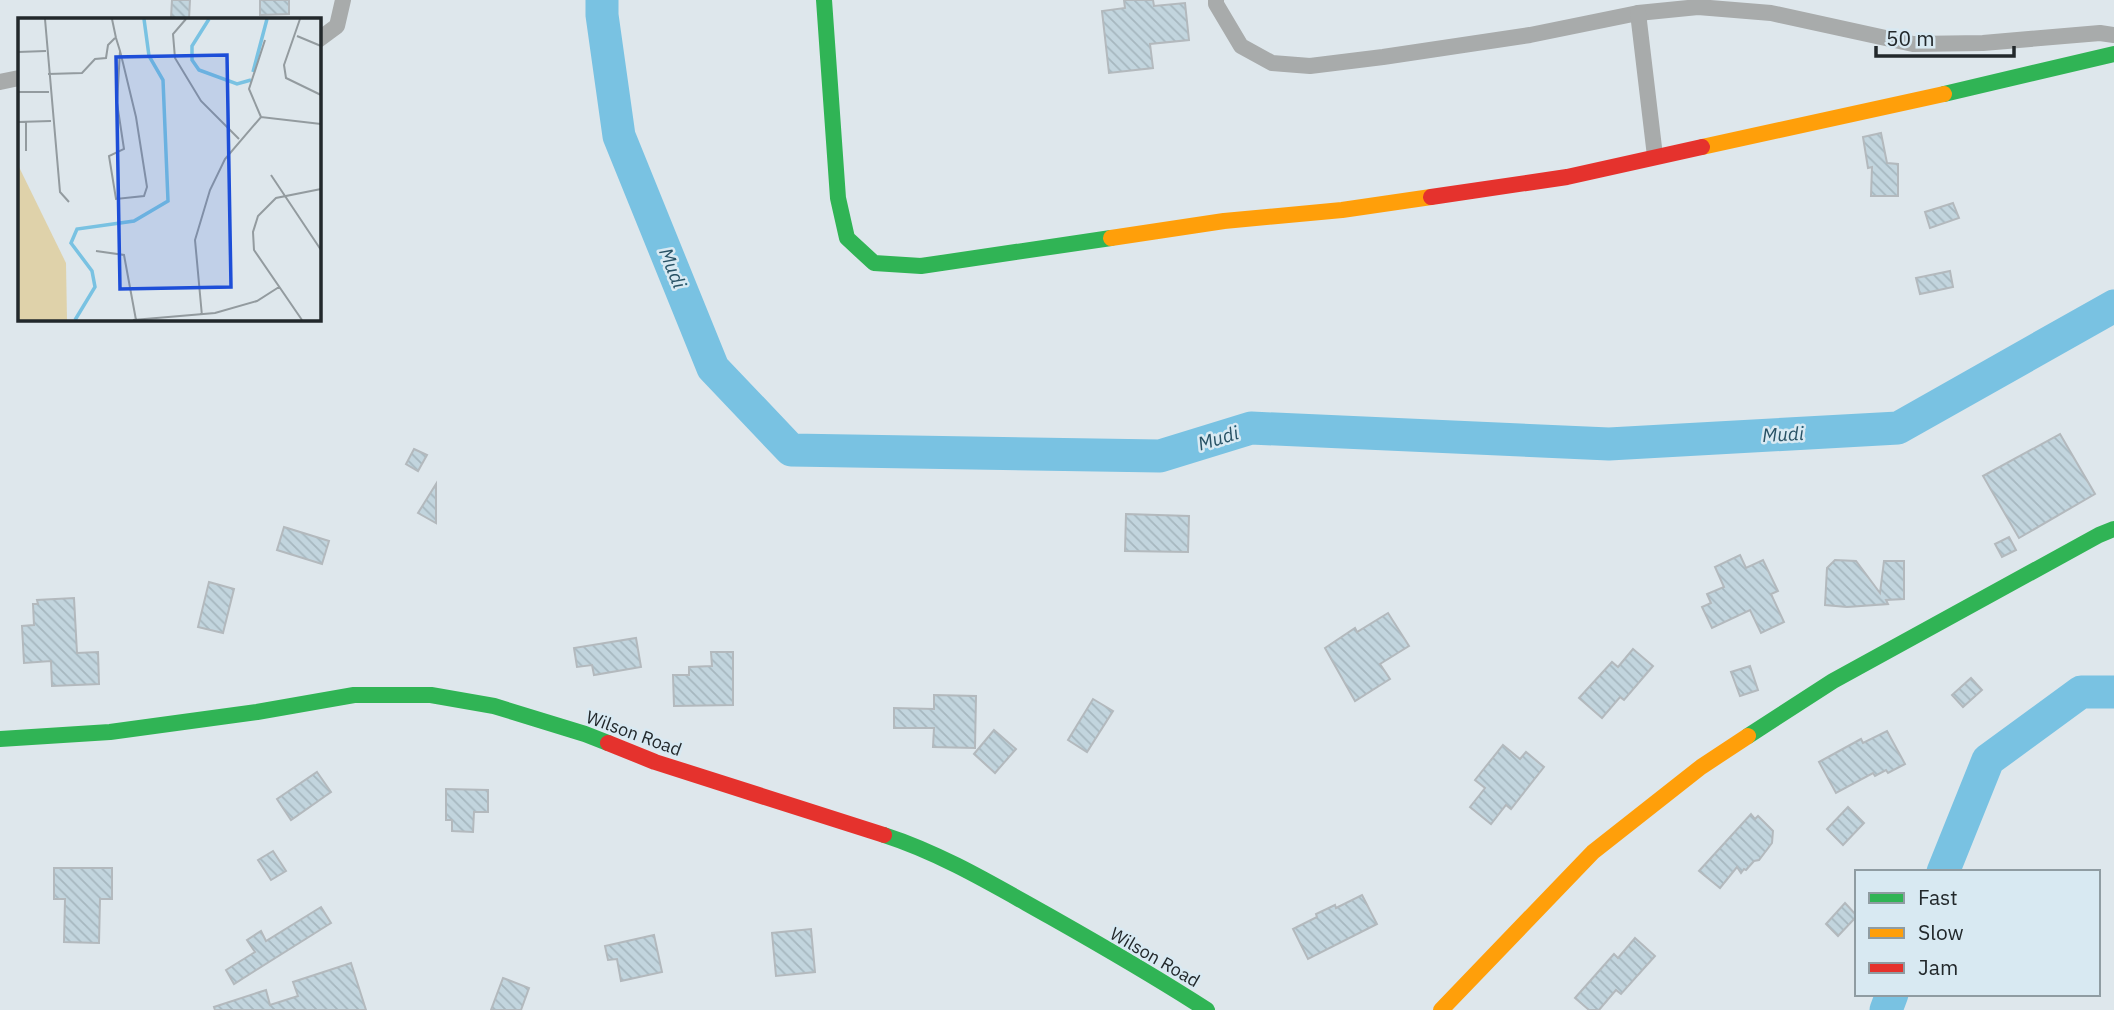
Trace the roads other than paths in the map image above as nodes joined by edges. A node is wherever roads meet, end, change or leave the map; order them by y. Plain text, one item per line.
1 (342, 0) edge
2 (824, 0) edge
3 (1216, 0) edge
4 (1638, 13) junction
5 (2114, 35) edge
6 (320, 39) edge
7 (2114, 54) edge
8 (18, 78) edge
9 (0, 82) edge
10 (1655, 156) junction
11 (2114, 529) edge
12 (0, 739) edge
13 (1207, 1010) edge
14 (1441, 1010) edge

1 - 6 street
2 - 10 street
3 - 4 street
4 - 5 street
4 - 10 street
7 - 10 street
8 - 9 street
11 - 14 street
12 - 13 street, Wilson Road

